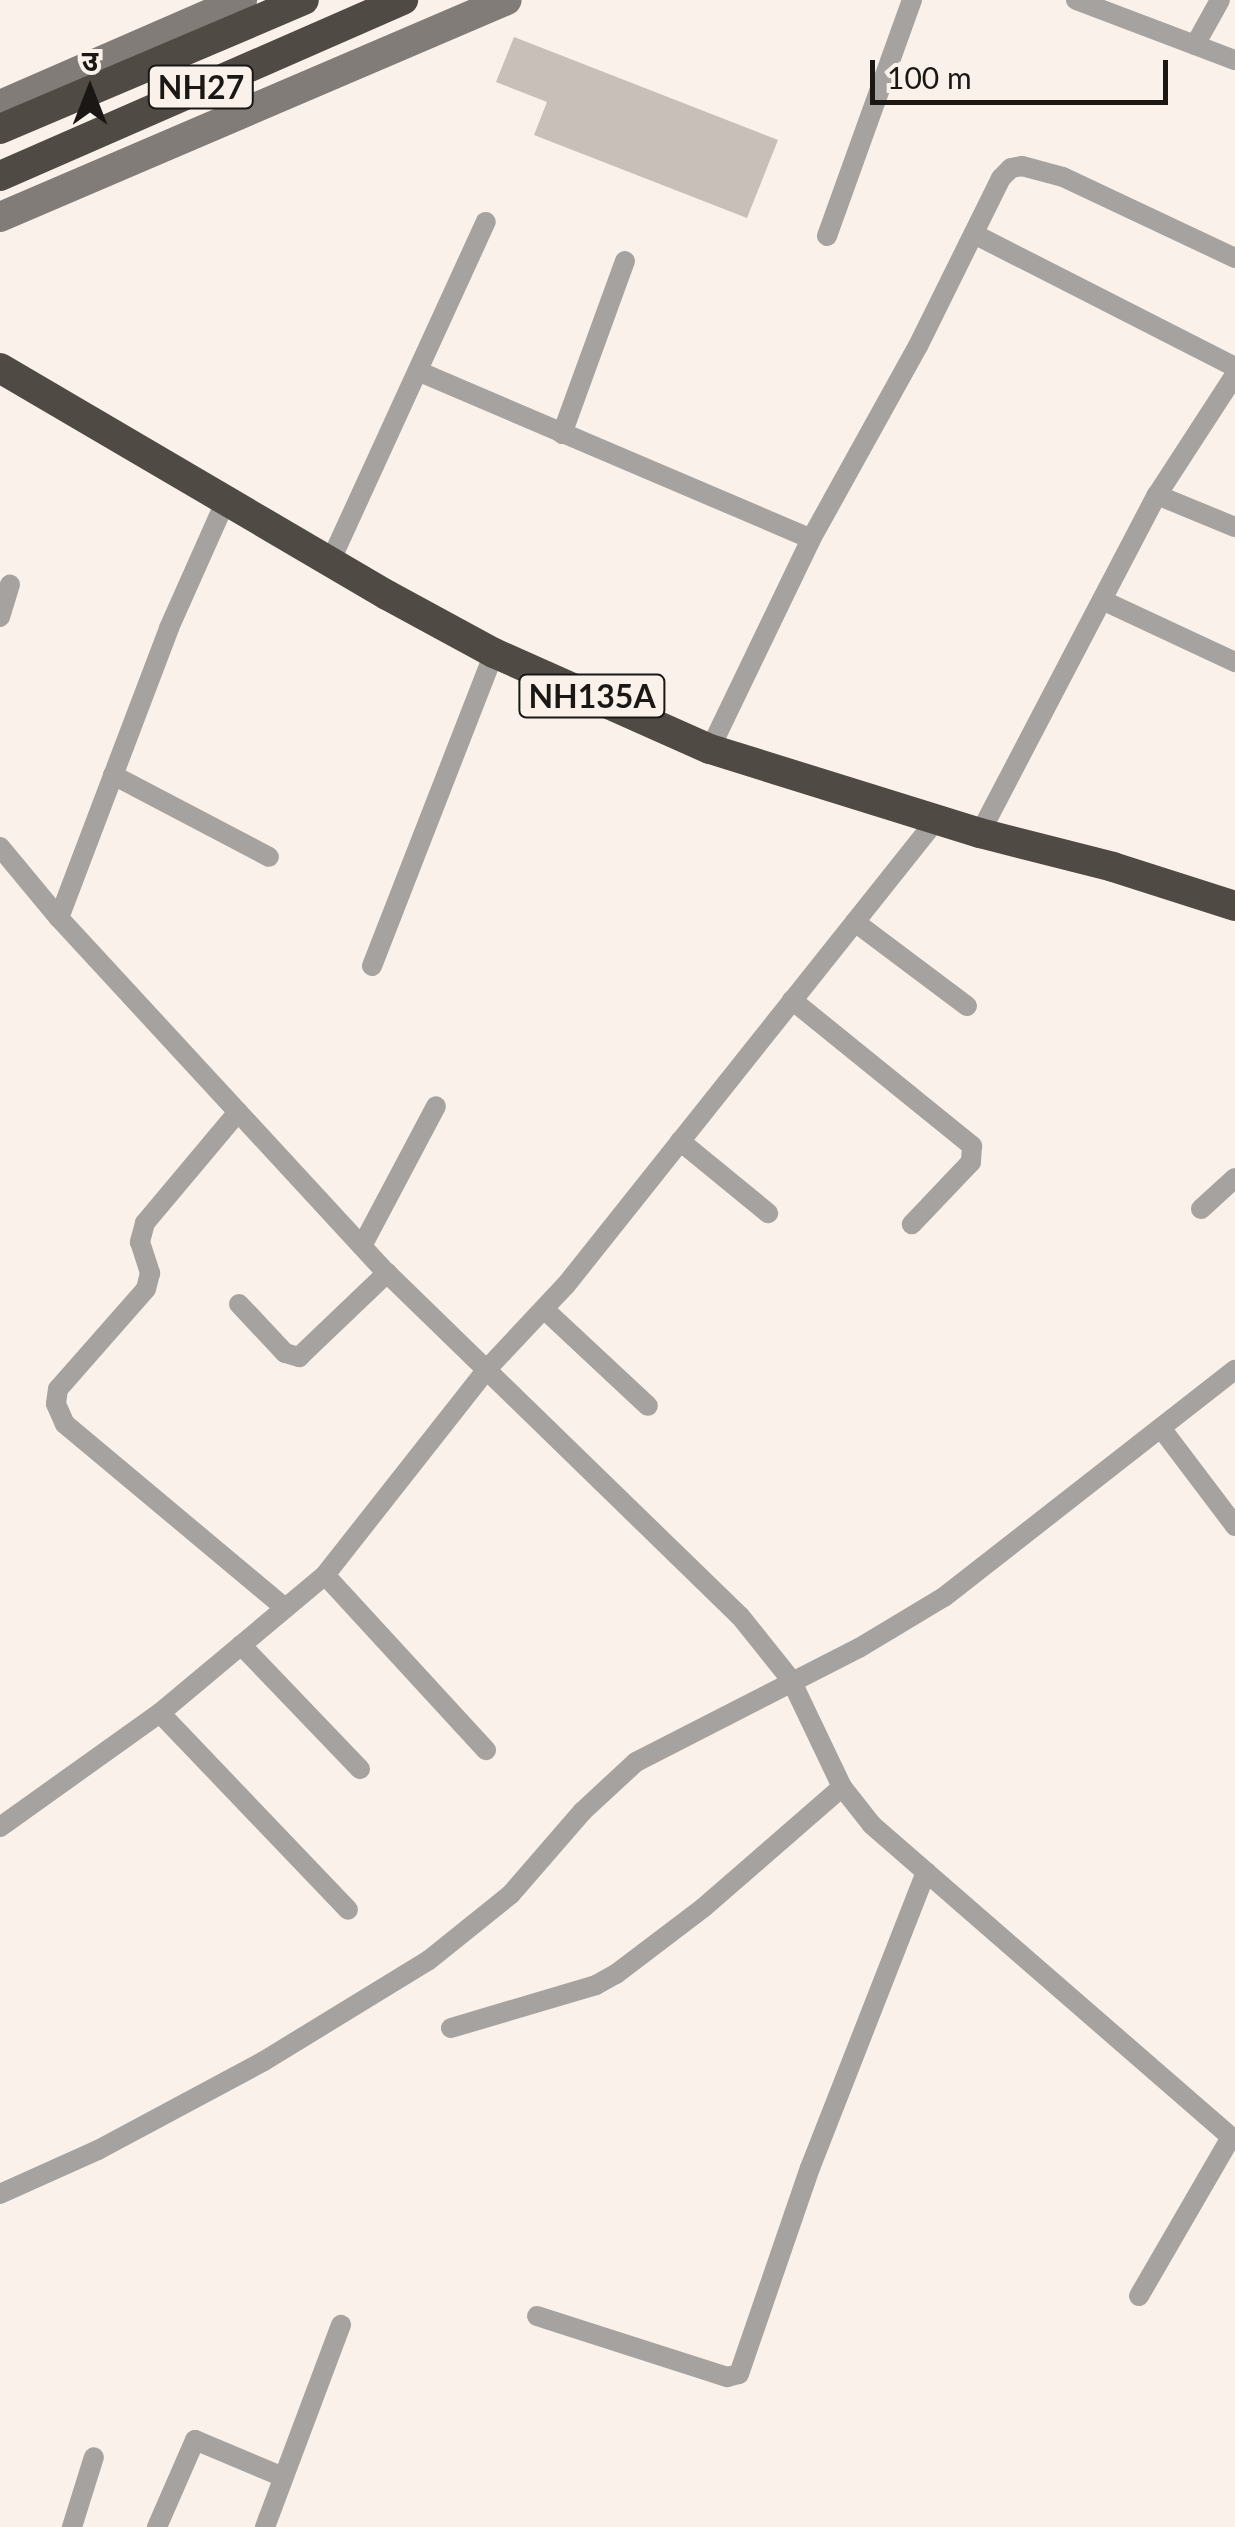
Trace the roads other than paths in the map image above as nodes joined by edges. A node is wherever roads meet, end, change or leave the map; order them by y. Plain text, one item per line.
1 (242, 0) edge
2 (304, 0) edge
3 (402, 0) edge
4 (507, 0) edge
5 (912, 0) edge
6 (1076, 0) edge
7 (1220, 0) edge
8 (1195, 45) junction
9 (1235, 60) edge
10 (0, 104) edge
11 (0, 130) edge
12 (0, 176) edge
13 (0, 218) edge
14 (486, 222) dead end
15 (974, 234) junction
16 (827, 236) dead end
17 (1235, 258) edge
18 (625, 260) dead end
19 (1235, 367) edge
20 (0, 368) edge
21 (420, 372) junction
22 (1235, 375) edge
23 (562, 434) junction
24 (1157, 495) junction
25 (225, 502) junction
26 (1235, 526) edge
27 (811, 539) junction
28 (330, 562) junction
29 (10, 585) dead end
30 (1102, 600) junction
31 (0, 617) edge
32 (494, 652) junction
33 (1235, 662) edge
34 (710, 749) junction
35 (114, 775) junction
36 (937, 819) junction
37 (980, 833) junction
38 (0, 847) edge
39 (268, 857) dead end
40 (1235, 906) edge
41 (59, 918) junction
42 (855, 922) junction
43 (372, 966) dead end
44 (792, 1000) junction
45 (967, 1006) dead end
46 (436, 1106) dead end
47 (238, 1112) junction
48 (680, 1141) junction
49 (1235, 1178) edge
50 (1201, 1210) dead end
51 (768, 1213) dead end
52 (912, 1224) dead end
53 (362, 1246) junction
54 (386, 1274) junction
55 (239, 1304) dead end
56 (544, 1309) junction
57 (487, 1369) junction
58 (1235, 1370) edge
59 (648, 1406) dead end
60 (1170, 1440) junction
61 (1235, 1526) edge
62 (324, 1575) junction
63 (285, 1608) junction
64 (241, 1645) junction
65 (791, 1680) junction
66 (160, 1713) junction
67 (486, 1750) dead end
68 (360, 1769) dead end
69 (842, 1787) junction
70 (0, 1827) edge
71 (926, 1872) junction
72 (348, 1910) dead end
73 (452, 2028) dead end
74 (1233, 2139) edge
75 (0, 2194) edge
76 (1139, 2296) dead end
77 (538, 2316) dead end
78 (341, 2325) dead end
79 (94, 2457) dead end
80 (283, 2477) junction
81 (72, 2527) edge
82 (156, 2527) edge
83 (265, 2527) edge

1 - 10 street
2 - 11 highway, NH27
3 - 12 highway, NH27
4 - 13 street
5 - 16 street
6 - 8 street
7 - 8 street
8 - 9 street
14 - 21 street
15 - 17 street
15 - 19 street
15 - 27 street
18 - 23 street
20 - 25 highway, NH135A
21 - 23 street
21 - 28 street
22 - 24 street
23 - 27 street
24 - 26 street
24 - 30 street
25 - 28 highway, NH135A
25 - 35 street
27 - 34 street
28 - 32 highway, NH135A
29 - 31 street
30 - 33 street
30 - 37 street
32 - 34 highway, NH135A
32 - 43 street
34 - 36 highway, NH135A
35 - 39 street
35 - 41 street
36 - 37 highway, NH135A
36 - 42 street
37 - 40 highway, NH135A
38 - 41 street
41 - 47 street
42 - 44 street
42 - 45 street
44 - 48 street
44 - 52 street
46 - 53 street
47 - 53 street
47 - 63 street
48 - 51 street
48 - 56 street
49 - 50 street
53 - 54 street
54 - 55 street
54 - 57 street
56 - 57 street
56 - 59 street
57 - 62 street
57 - 65 street
58 - 60 street
60 - 61 street
60 - 65 street
62 - 63 street
62 - 67 street
63 - 64 street
64 - 66 street
64 - 68 street
65 - 69 street
65 - 75 street
66 - 70 street
66 - 72 street
69 - 71 street
69 - 73 street
71 - 74 street
71 - 77 street
74 - 76 street
78 - 80 street
79 - 81 street
80 - 82 street
80 - 83 street

